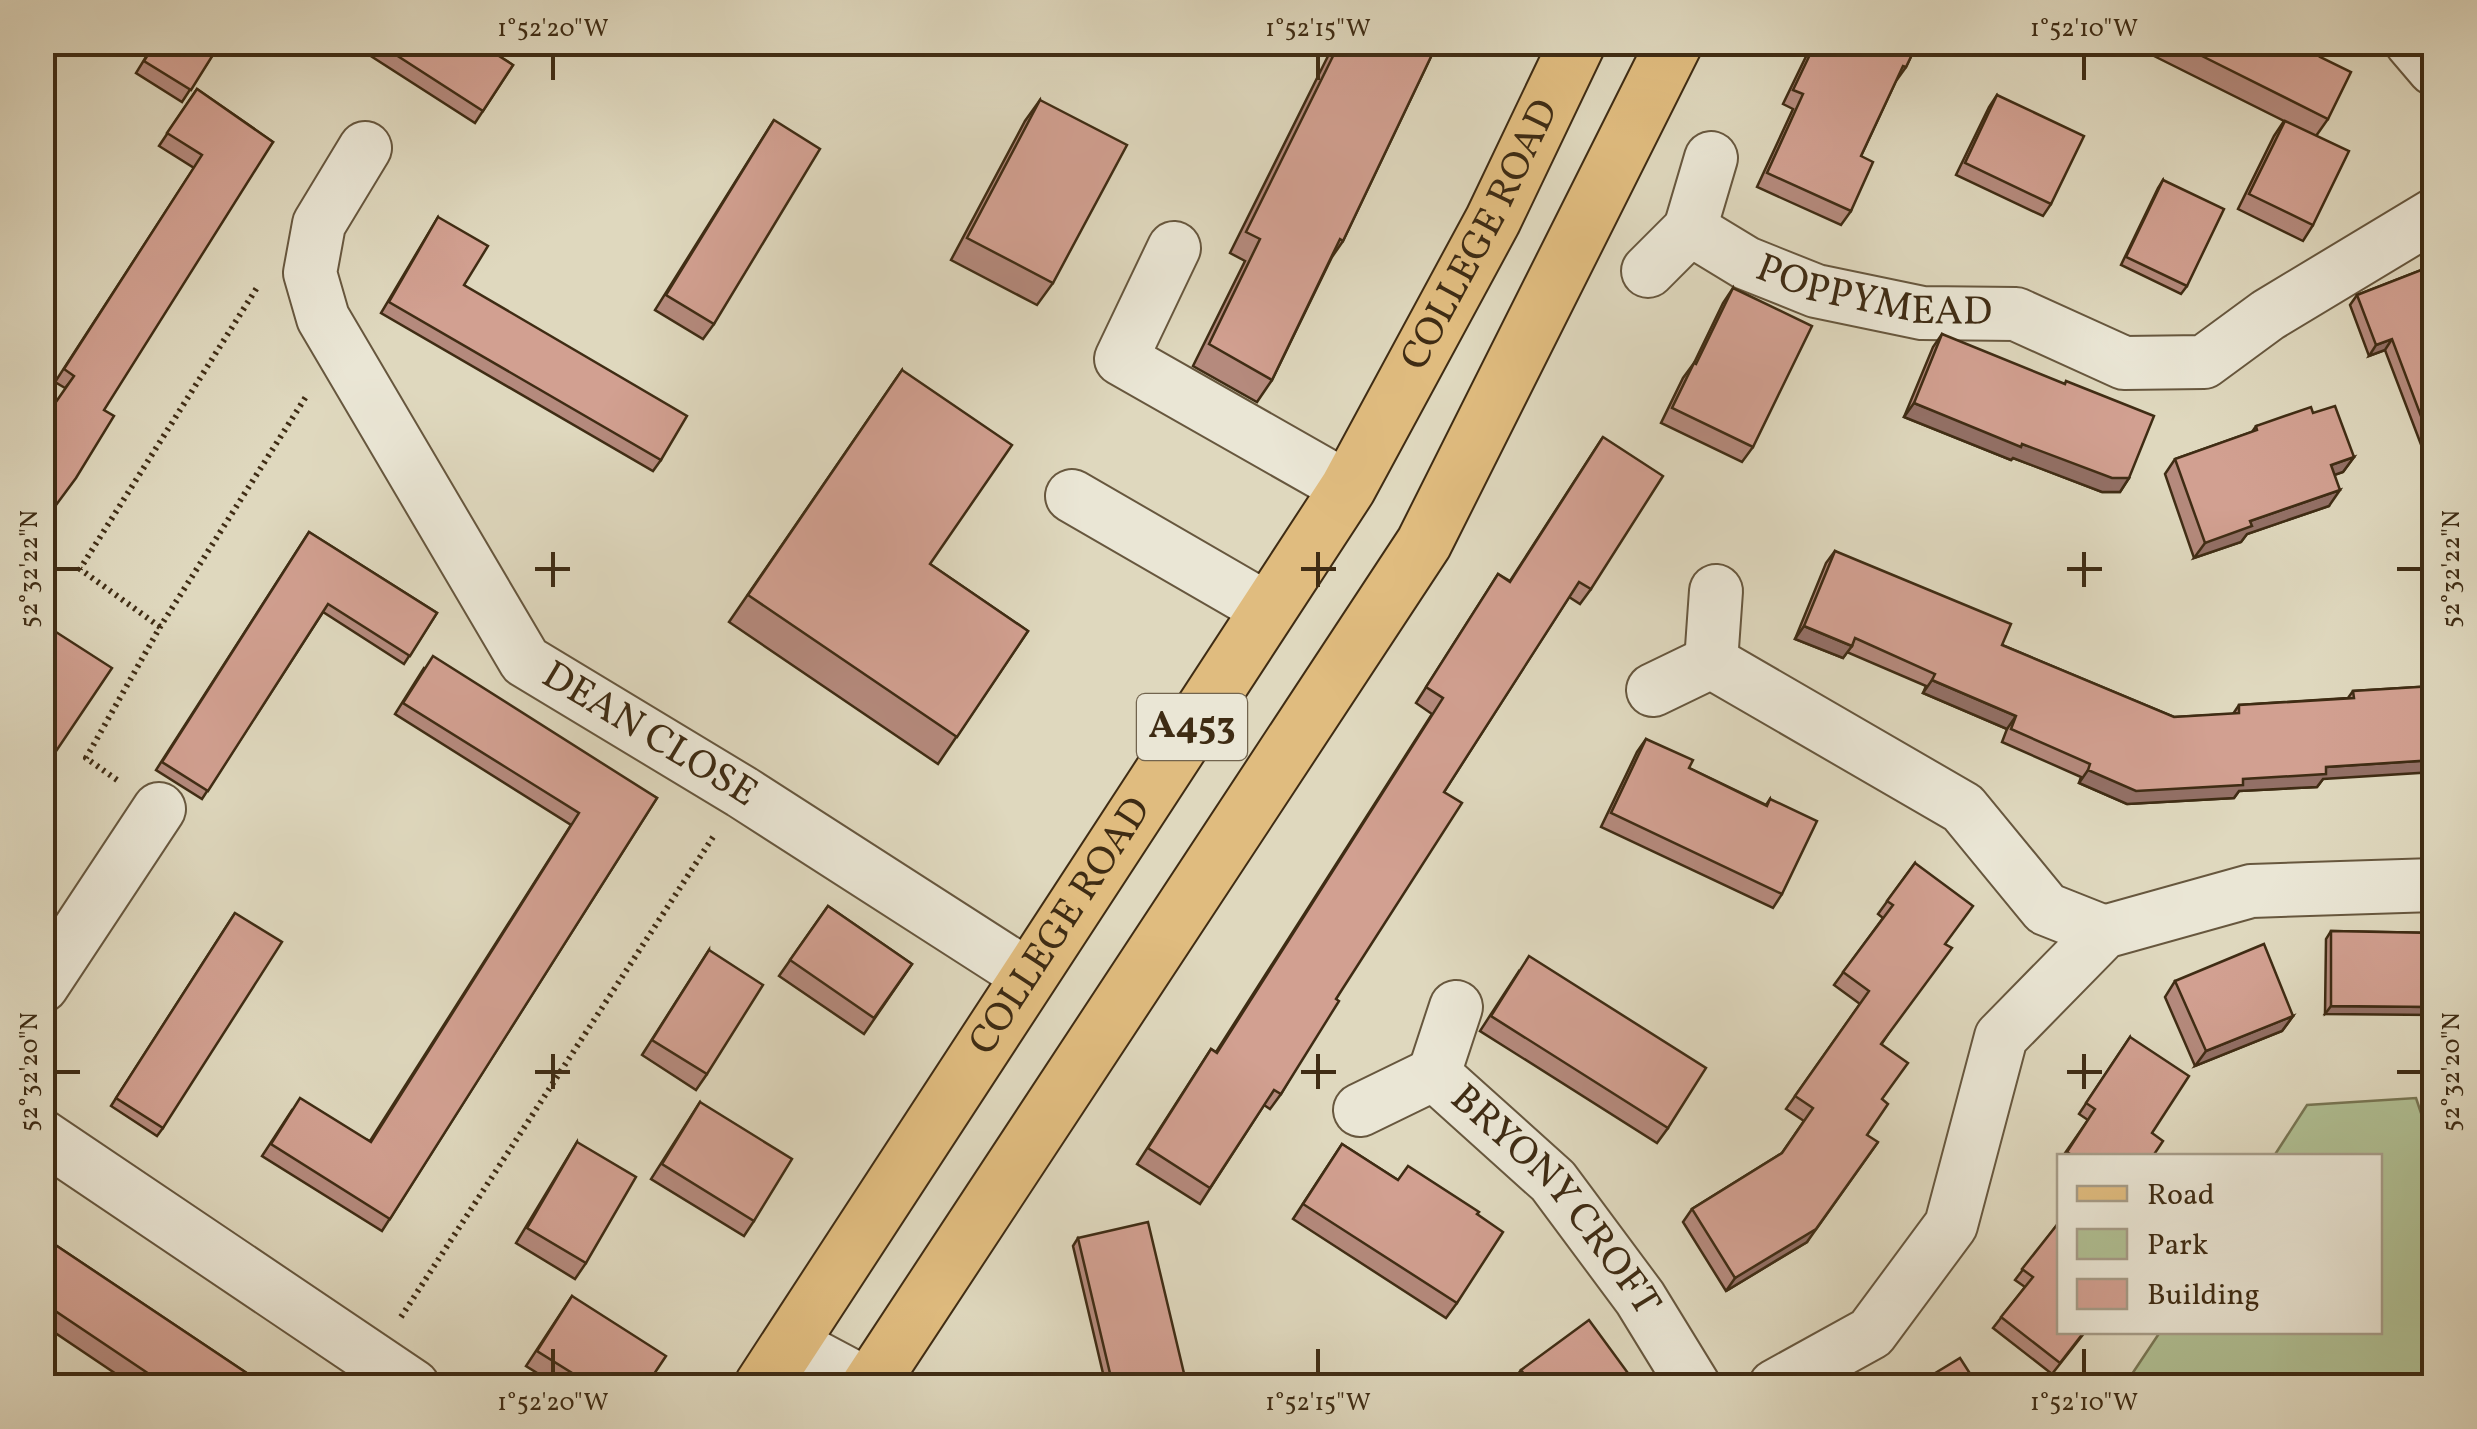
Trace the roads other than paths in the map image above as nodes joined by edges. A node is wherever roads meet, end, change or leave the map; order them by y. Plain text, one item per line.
1 (1578, 42) edge
2 (1676, 42) edge
3 (2411, 42) edge
4 (2434, 69) edge
5 (366, 148) dead end
6 (1710, 158) dead end
7 (2434, 216) edge
8 (1690, 229) junction
9 (1174, 248) dead end
10 (1648, 272) dead end
11 (1348, 488) junction
12 (1072, 496) dead end
13 (1716, 590) dead end
14 (1269, 610) junction
15 (1710, 662) junction
16 (1653, 690) dead end
17 (159, 810) road end
18 (2434, 885) edge
19 (2104, 932) junction
20 (1030, 977) junction
21 (42, 986) edge
22 (1456, 1008) dead end
23 (1434, 1074) junction
24 (1360, 1110) dead end
25 (42, 1136) edge
26 (776, 1365) edge
27 (393, 1373) edge
28 (869, 1386) edge
29 (1694, 1386) edge
30 (1776, 1386) edge

1 - 11 main road, COLLEGE ROAD / A453
2 - 28 main road, A453
3 - 4 street
5 - 20 street, DEAN CLOSE
6 - 8 street
7 - 8 street, POPPYMEAD
8 - 10 street
9 - 11 street
11 - 14 main road, COLLEGE ROAD / A453
12 - 14 street
13 - 15 street
14 - 20 main road, COLLEGE ROAD / A453
15 - 16 street
15 - 19 street
17 - 21 street
18 - 19 street
19 - 30 street
20 - 26 main road, COLLEGE ROAD / A453
22 - 23 street, BRYONY CROFT
23 - 24 street, BRYONY CROFT
23 - 29 street, BRYONY CROFT
25 - 27 street
26 - 28 street

